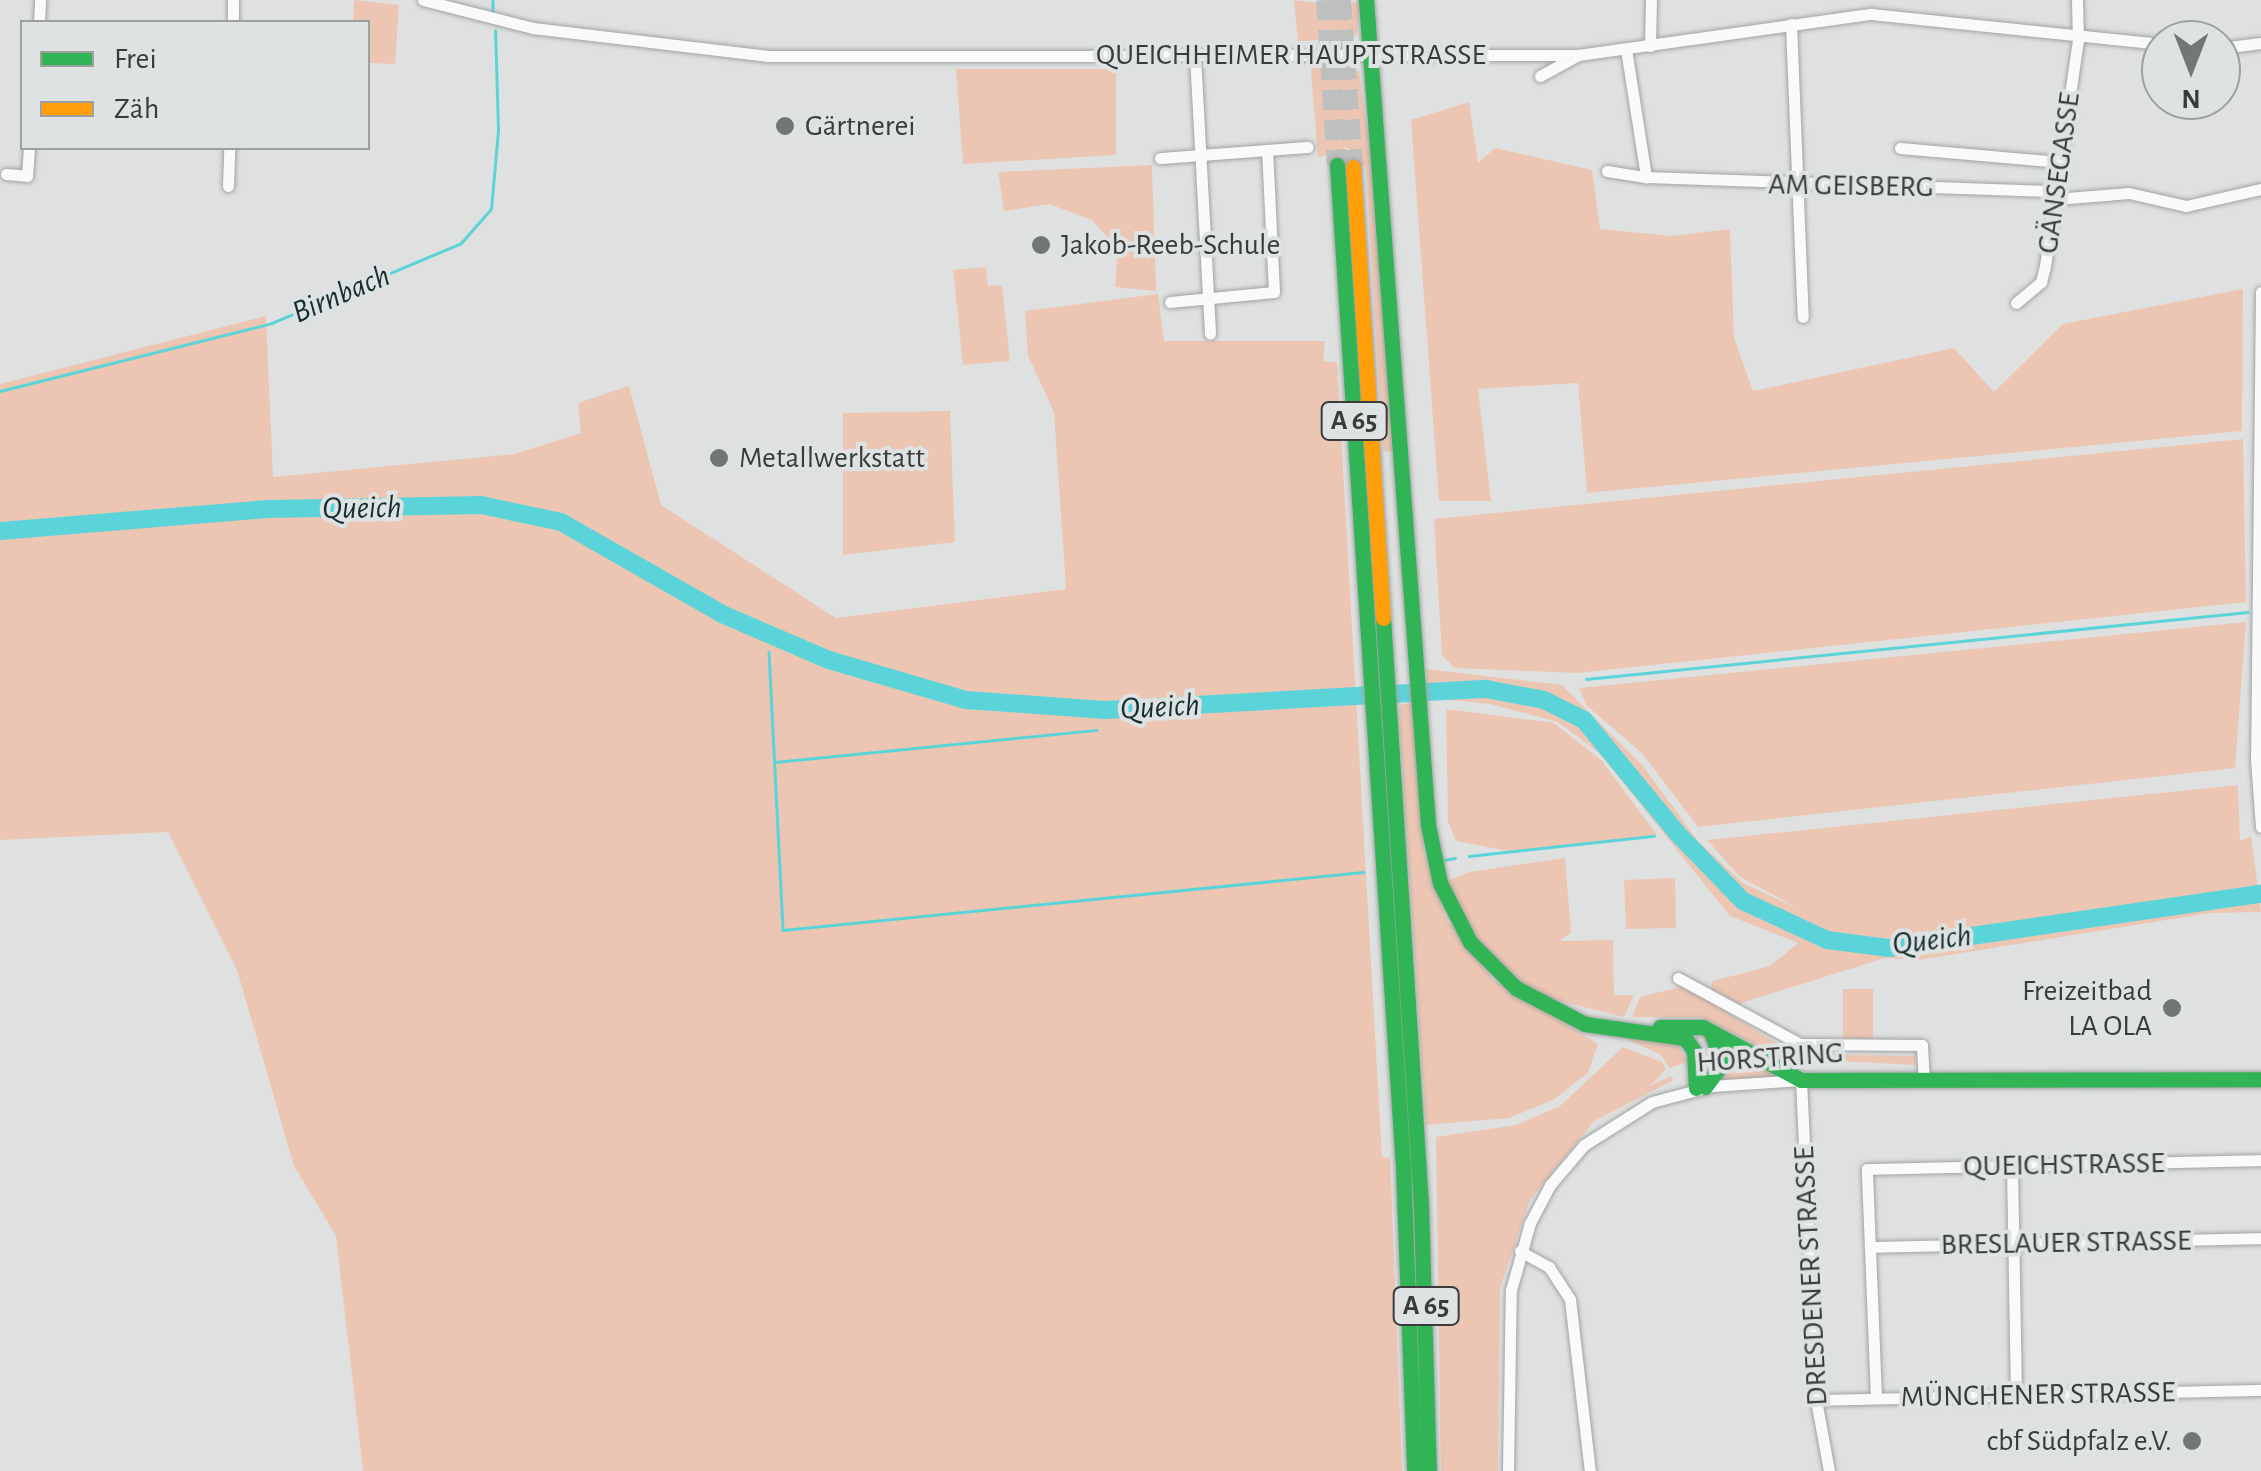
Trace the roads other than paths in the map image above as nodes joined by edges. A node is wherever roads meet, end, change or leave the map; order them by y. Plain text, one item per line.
1 (423, 0) edge
2 (1366, 0) edge
3 (1651, 0) edge
4 (1900, 0) edge
5 (2077, 0) edge
6 (1898, 15) junction
7 (1791, 24) junction
8 (2077, 32) junction
9 (2141, 41) edge
10 (1650, 46) junction
11 (1626, 49) junction
12 (1194, 55) junction
13 (1366, 55) junction
14 (1578, 55) junction
15 (1540, 76) dead end
16 (1308, 148) dead end
17 (1900, 148) dead end
18 (29, 150) edge
19 (229, 150) edge
20 (1268, 150) junction
21 (1195, 156) junction
22 (1160, 158) dead end
23 (2060, 162) junction
24 (1345, 166) tunnel mouth
25 (1606, 171) dead end
26 (6, 174) dead end
27 (1646, 177) junction
28 (1800, 184) junction
29 (228, 186) dead end
30 (2261, 189) edge
31 (2056, 195) junction
32 (2261, 292) edge
33 (1207, 299) junction
34 (1170, 302) dead end
35 (2016, 304) dead end
36 (1803, 317) dead end
37 (1210, 334) dead end
38 (2260, 436) edge
39 (1381, 713) junction
40 (2261, 826) edge
41 (1678, 978) dead end
42 (1647, 1031) junction
43 (1712, 1032) junction
44 (2261, 1079) edge
45 (1801, 1080) junction
46 (1924, 1080) junction
47 (1701, 1088) junction
48 (2261, 1160) edge
49 (2012, 1166) junction
50 (2261, 1238) edge
51 (2013, 1244) junction
52 (1870, 1248) junction
53 (1520, 1251) junction
54 (2261, 1390) edge
55 (2016, 1395) junction
56 (1876, 1398) junction
57 (1816, 1400) junction
58 (1414, 1471) edge
59 (1429, 1471) edge
60 (1508, 1471) edge
61 (1590, 1471) edge
62 (1829, 1471) edge

1 - 12 street, QUEICHHEIMER HAUPTSTRASSE
2 - 13 main road
3 - 10 street
4 - 6 street
5 - 8 street, GÄNSEGASSE
6 - 7 street, QUEICHHEIMER HAUPTSTRASSE
6 - 8 street, QUEICHHEIMER HAUPTSTRASSE
7 - 10 street, QUEICHHEIMER HAUPTSTRASSE
7 - 28 street
8 - 9 street, QUEICHHEIMER HAUPTSTRASSE
8 - 23 street, GÄNSEGASSE
10 - 11 street, QUEICHHEIMER HAUPTSTRASSE
11 - 14 street, QUEICHHEIMER HAUPTSTRASSE
11 - 27 street
12 - 13 street, QUEICHHEIMER HAUPTSTRASSE
12 - 21 street
13 - 14 street, QUEICHHEIMER HAUPTSTRASSE
13 - 42 main road
14 - 15 street
16 - 20 street
17 - 23 street
18 - 26 street
19 - 29 street
20 - 21 street
20 - 33 street
21 - 22 street
21 - 33 street
23 - 31 street, GÄNSEGASSE
24 - 39 main road, A 65
25 - 27 street, AM GEISBERG
27 - 28 street, AM GEISBERG
28 - 31 street, AM GEISBERG
28 - 36 street
30 - 31 street, AM GEISBERG
31 - 35 street, GÄNSEGASSE
32 - 38 street
33 - 34 street
33 - 37 street
38 - 40 street
39 - 58 main road, A 65
39 - 59 main road, A 65
41 - 46 street
42 - 43 main road
42 - 47 main road
43 - 45 main road
43 - 47 main road
44 - 46 main road, HORSTRING
45 - 46 main road, HORSTRING
45 - 47 street, HORSTRING
45 - 57 street, DRESDENER STRASSE
47 - 53 street, HORSTRING
48 - 49 street, QUEICHSTRASSE
49 - 51 street
49 - 52 street, QUEICHSTRASSE
50 - 51 street, BRESLAUER STRASSE
51 - 52 street, BRESLAUER STRASSE
51 - 55 street
52 - 56 street
53 - 60 street, HORSTRING
53 - 61 street
54 - 55 street, MÜNCHENER STRASSE
55 - 56 street, MÜNCHENER STRASSE
56 - 57 street, MÜNCHENER STRASSE
57 - 62 street, DRESDENER STRASSE

